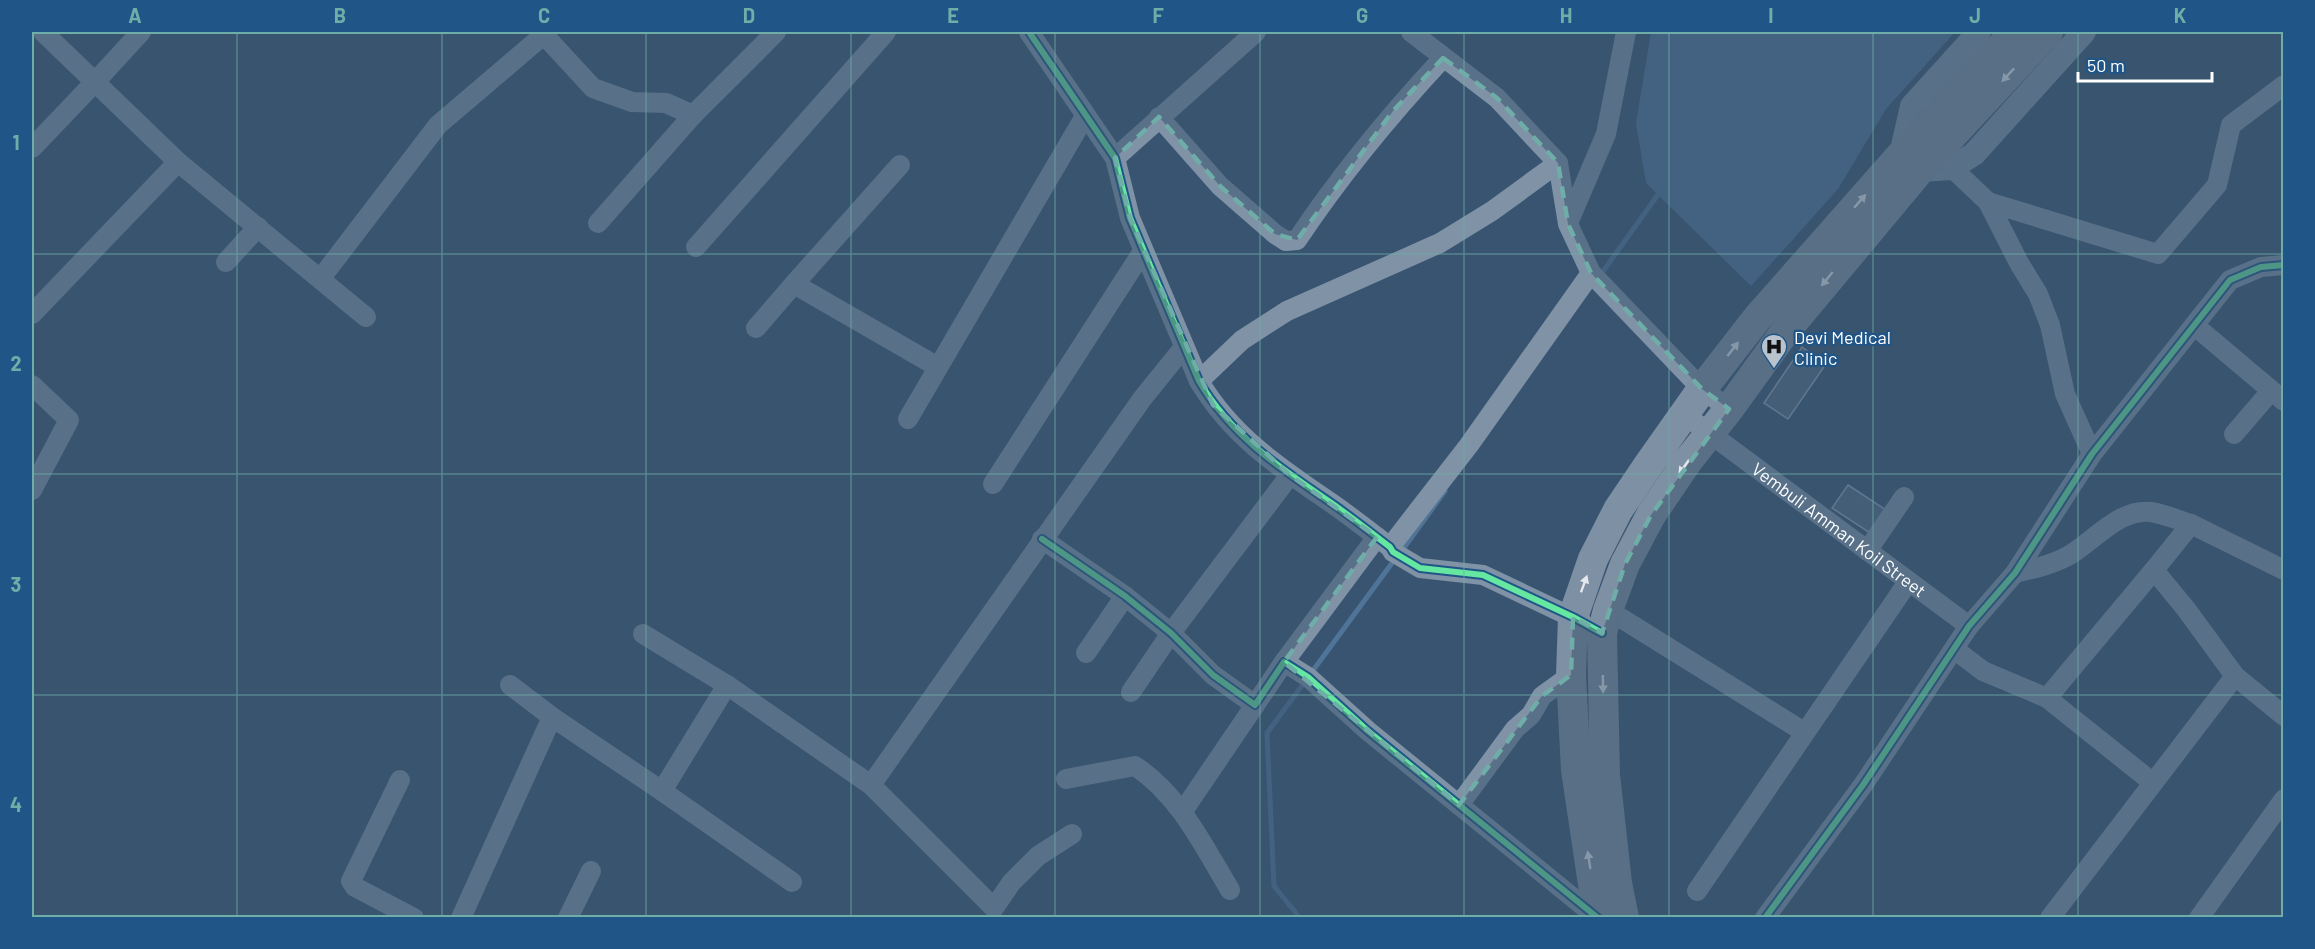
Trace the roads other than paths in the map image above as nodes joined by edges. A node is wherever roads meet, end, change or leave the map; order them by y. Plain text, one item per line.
1 (43, 32) edge
2 (141, 32) edge
3 (776, 32) edge
4 (886, 32) edge
5 (1029, 32) edge
6 (1256, 32) edge
7 (1411, 32) edge
8 (1626, 32) edge
9 (1979, 32) edge
10 (2015, 32) edge
11 (2048, 32) edge
12 (2084, 32) edge
13 (546, 33) edge
14 (1443, 58) junction
15 (95, 82) junction
16 (2283, 85) edge
17 (693, 115) junction
18 (1085, 116) junction
19 (1159, 117) junction
20 (32, 148) edge
21 (1939, 149) junction
22 (1115, 158) junction
23 (177, 162) junction
24 (1558, 163) junction
25 (1910, 163) junction
26 (900, 165) dead end
27 (1988, 202) junction
28 (597, 223) dead end
29 (1568, 224) junction
30 (258, 227) junction
31 (696, 247) dead end
32 (1143, 251) junction
33 (226, 262) dead end
34 (2283, 265) edge
35 (1591, 273) junction
36 (321, 278) junction
37 (794, 284) junction
38 (32, 314) edge
39 (366, 317) dead end
40 (2195, 326) junction
41 (756, 328) dead end
42 (1184, 347) junction
43 (938, 367) junction
44 (1199, 381) junction
45 (32, 385) edge
46 (1702, 389) junction
47 (2277, 396) edge
48 (1729, 409) junction
49 (1685, 415) junction
50 (908, 419) dead end
51 (1709, 433) junction
52 (2234, 434) dead end
53 (2092, 454) junction
54 (1290, 476) junction
55 (993, 484) dead end
56 (32, 490) edge
57 (1904, 496) dead end
58 (2191, 524) junction
59 (1042, 539) junction
60 (1384, 542) junction
61 (1867, 551) junction
62 (2154, 570) junction
63 (2283, 570) edge
64 (2015, 573) junction
65 (1908, 582) junction
66 (1125, 596) junction
67 (1573, 616) junction
68 (1605, 622) junction
69 (1969, 626) junction
70 (1171, 633) junction
71 (643, 634) dead end
72 (1954, 649) junction
73 (1086, 653) dead end
74 (1284, 662) junction
75 (1571, 675) junction
76 (2235, 676) junction
77 (510, 685) dead end
78 (727, 685) junction
79 (1131, 692) dead end
80 (2047, 698) junction
81 (1255, 705) junction
82 (2283, 716) edge
83 (552, 717) junction
84 (1804, 732) junction
85 (1066, 779) dead end
86 (400, 780) dead end
87 (2152, 782) junction
88 (871, 785) junction
89 (662, 791) junction
90 (2283, 799) edge
91 (1459, 806) junction
92 (1183, 811) junction
93 (1072, 834) dead end
94 (591, 871) dead end
95 (792, 882) dead end
96 (1230, 890) dead end
97 (1697, 891) dead end
98 (998, 913) edge
99 (414, 918) edge
100 (461, 918) edge
101 (568, 918) edge
102 (1598, 918) edge
103 (1624, 918) edge
104 (1765, 918) edge
105 (2050, 918) edge
106 (2199, 918) edge

1 - 15 street
2 - 15 street
3 - 17 street
4 - 31 street
5 - 18 street
6 - 19 street
7 - 14 street
8 - 29 street
9 - 25 street
10 - 21 main road
11 -> 21 main road
12 - 21 street
13 - 17 street
13 - 36 street
14 - 19 street
14 - 24 street
15 - 20 street
15 - 23 street
16 - 27 street
17 - 28 street
18 - 22 street
18 - 43 street
19 - 22 street
21 - 25 main road
21 - 27 street
22 - 32 street
23 - 30 street
23 - 38 street
24 - 29 street
24 - 44 street
46 -> 25 main road
25 -> 48 main road
26 - 37 street
27 - 53 street
29 - 35 street
30 - 33 street
30 - 36 street
32 - 42 street
32 - 55 street
34 - 40 street
35 - 46 street
35 - 60 street
36 - 39 street
37 - 41 street
37 - 43 street
40 - 47 street
40 - 53 street
42 - 44 street
42 - 59 street
43 - 50 street
44 - 54 street
45 - 56 street
46 - 48 street
46 - 49 main road
47 - 52 street
48 - 51 main road
49 - 51 street, Vembuli Amman Koil Street
67 -> 49 main road
51 - 61 street, Vembuli Amman Koil Street
51 -> 68 main road
53 - 64 street
54 - 60 street
54 - 70 street
57 - 61 street
58 - 62 street
58 - 63 street
58 - 64 street
59 - 66 street
59 - 88 street
60 - 67 street
60 - 74 street
61 - 65 street, Vembuli Amman Koil Street
62 - 76 street
62 - 80 street
64 - 69 street
65 - 69 street, Vembuli Amman Koil Street
65 - 84 street
66 - 70 street
66 - 73 street
67 - 68 street
67 - 75 main road
68 - 84 street
68 -> 103 main road
69 - 72 street
70 - 79 street
70 - 81 street
71 - 78 street
72 - 80 street
72 - 104 street
74 - 81 street
74 - 91 street
75 - 91 street
102 -> 75 main road
76 - 82 street
76 - 87 street
77 - 83 street
78 - 88 street
78 - 89 street
80 - 87 street
81 - 92 street
83 - 89 street
83 - 100 street
84 - 97 street
85 - 92 street
86 - 99 street
87 - 105 street
88 - 98 street
89 - 95 street
90 - 106 street
91 - 102 street
92 - 96 street
93 - 98 street
94 - 101 street

